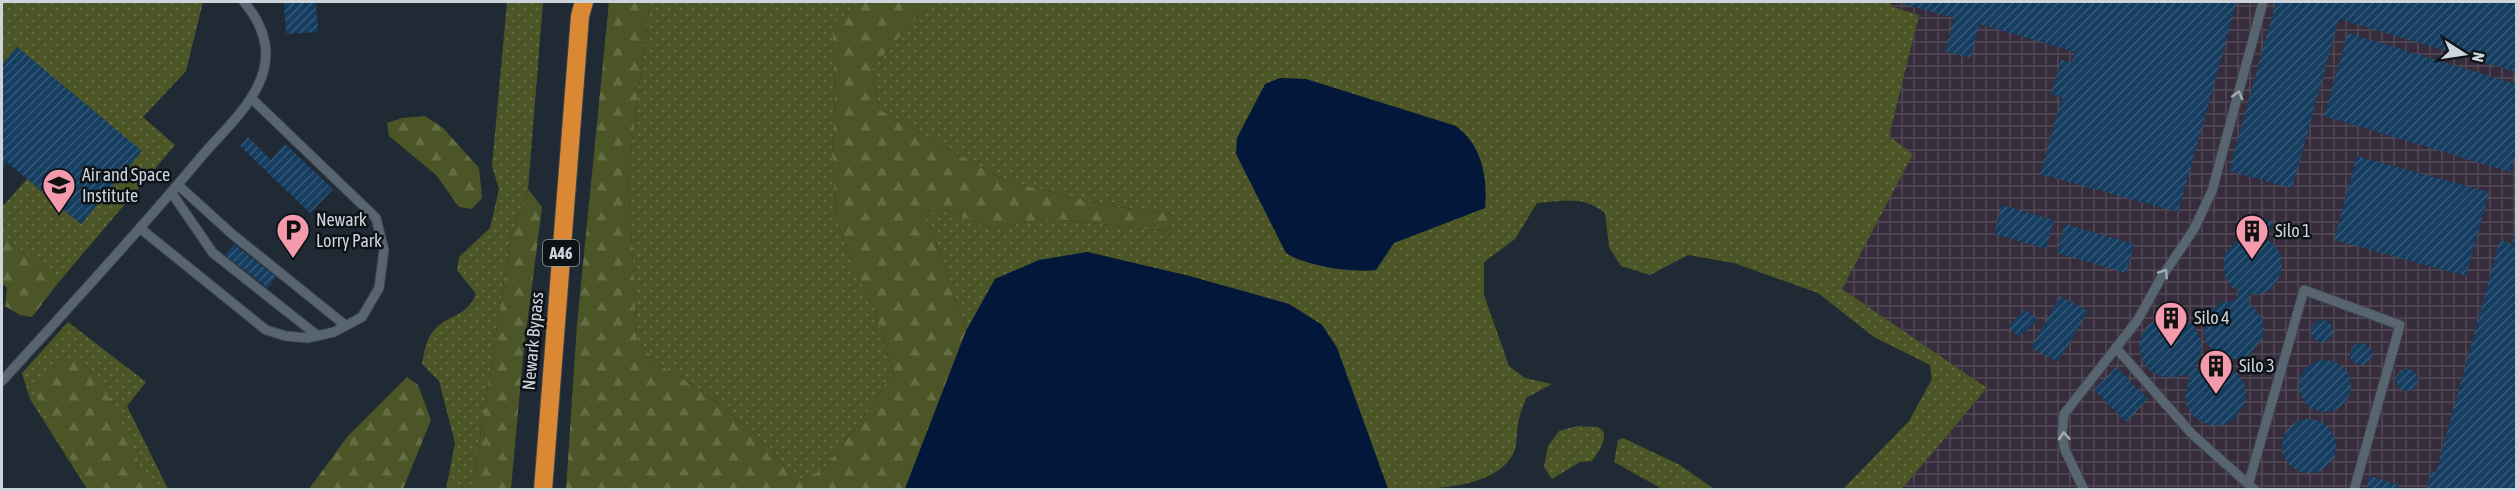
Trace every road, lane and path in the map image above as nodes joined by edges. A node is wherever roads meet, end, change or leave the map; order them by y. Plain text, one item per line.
1 (244, 2) edge
2 (2264, 2) edge
3 (581, 6) edge
4 (251, 98) junction
5 (175, 189) junction
6 (141, 228) junction
7 (345, 325) junction
8 (318, 336) junction
9 (2116, 349) junction
10 (2, 381) edge
11 (2252, 486) edge
12 (543, 489) edge
13 (2084, 489) edge
14 (2354, 489) edge

1 - 4 lane
9 -> 2 lane
3 - 12 highway, Newark Bypass / A46
4 - 5 lane
4 - 7 lane
5 - 6 lane
5 - 7 lane
5 - 8 lane
6 - 8 lane
6 - 10 lane
7 - 8 lane
9 - 11 lane
13 -> 9 lane
11 - 14 lane

